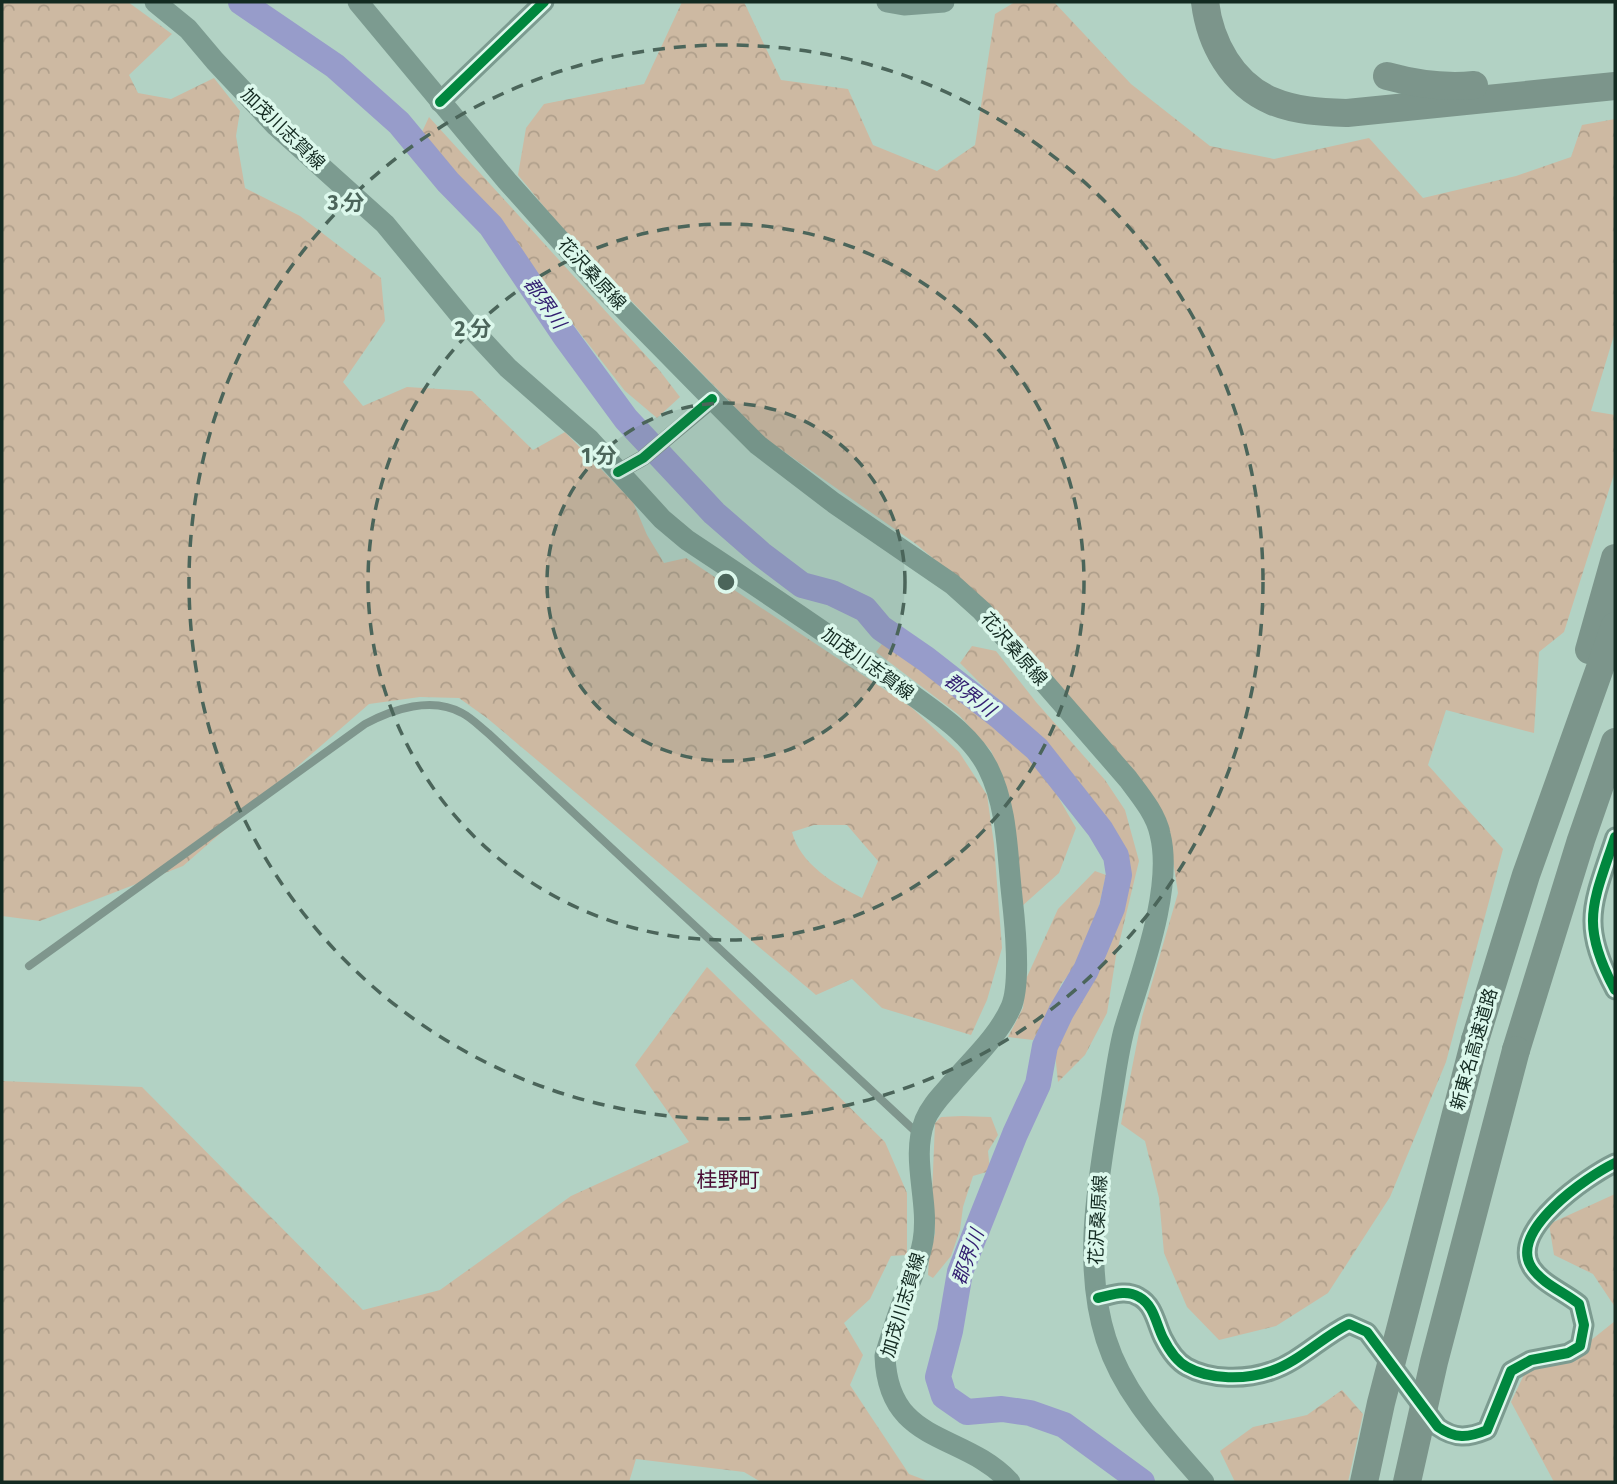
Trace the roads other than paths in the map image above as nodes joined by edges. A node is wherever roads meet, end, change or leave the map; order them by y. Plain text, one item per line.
1 (155, 2) edge
2 (358, 2) edge
3 (544, 2) edge
4 (887, 2) edge
5 (944, 2) edge
6 (1205, 2) edge
7 (1615, 70) edge
8 (1387, 76) dead end
9 (1615, 86) edge
10 (440, 102) junction
11 (708, 402) junction
12 (618, 472) junction
13 (1615, 558) edge
14 (1615, 625) edge
15 (1615, 742) edge
16 (1615, 837) edge
17 (1526, 875) junction
18 (29, 966) dead end
19 (1615, 990) edge
20 (920, 1140) junction
21 (1615, 1163) edge
22 (1098, 1298) junction
23 (1010, 1482) edge
24 (1204, 1482) edge
25 (1364, 1482) edge
26 (1408, 1482) edge

1 - 12 main road, 加茂川志賀線
2 - 10 main road, 花沢桑原線
3 - 10 main road
4 - 5 main road
6 - 9 highway
7 - 8 highway
10 - 11 main road, 花沢桑原線
11 - 12 street
11 - 22 main road, 花沢桑原線
12 - 20 main road, 加茂川志賀線
13 - 17 highway
14 - 17 highway, 新東名高速道路
15 - 26 highway, bridge
16 - 19 main road
17 - 25 highway, 新東名高速道路, bridge
18 - 20 lane
20 - 23 main road, 加茂川志賀線
21 - 22 main road
22 - 24 main road, 花沢桑原線

